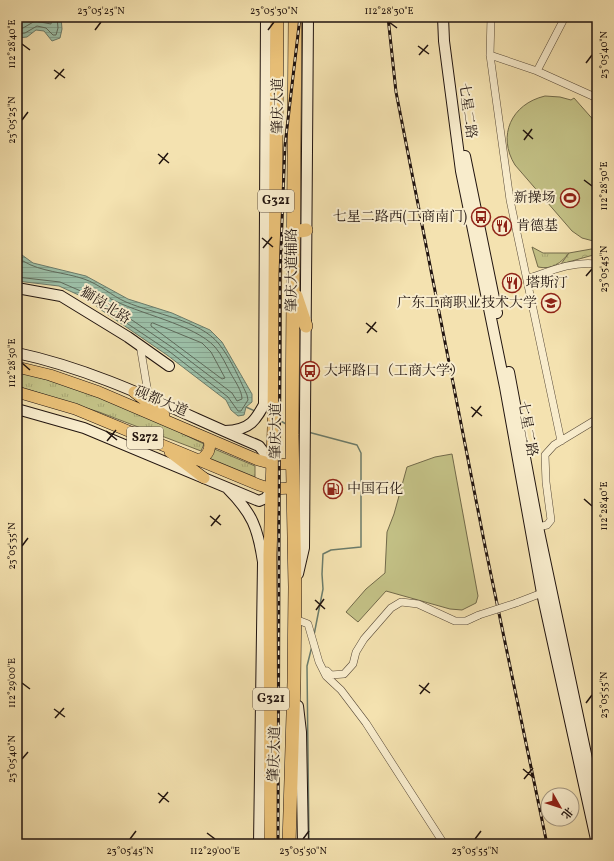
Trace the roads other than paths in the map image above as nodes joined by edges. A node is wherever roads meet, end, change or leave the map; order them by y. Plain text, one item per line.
1 (266, 17) edge
2 (277, 17) edge
3 (295, 17) edge
4 (308, 17) edge
5 (443, 17) edge
6 (449, 17) edge
7 (492, 17) edge
8 (565, 17) edge
9 (490, 55) junction
10 (536, 71) junction
11 (597, 98) edge
12 (300, 231) junction
13 (597, 264) edge
14 (527, 279) junction
15 (293, 286) junction
16 (17, 288) edge
17 (306, 326) junction
18 (140, 345) junction
19 (17, 353) edge
20 (265, 356) junction
21 (169, 366) dead end
22 (17, 367) edge
23 (275, 385) junction
24 (509, 386) junction
25 (17, 392) edge
26 (134, 392) junction
27 (149, 399) junction
28 (269, 406) junction
29 (17, 409) edge
30 (597, 419) edge
31 (177, 425) junction
32 (223, 431) junction
33 (209, 439) junction
34 (561, 441) junction
35 (160, 444) junction
36 (200, 460) junction
37 (273, 464) junction
38 (292, 464) junction
39 (204, 478) junction
40 (228, 488) junction
41 (292, 488) junction
42 (272, 489) junction
43 (538, 527) junction
44 (270, 555) junction
45 (264, 575) junction
46 (295, 587) junction
47 (542, 593) junction
48 (270, 598) junction
49 (295, 619) junction
50 (319, 662) junction
51 (294, 682) junction
52 (597, 806) edge
53 (259, 844) edge
54 (271, 844) edge
55 (289, 844) edge
56 (303, 844) edge
57 (444, 844) edge
58 (597, 844) edge

1 - 20 street, 肇庆大道辅路
2 - 23 highway, 肇庆大道 / G321
3 - 12 highway, 肇庆大道 / G321
4 - 12 street, 肇庆大道辅路
5 - 24 street, 七星二路
6 - 24 street, 七星二路
7 - 9 street
8 - 10 street
9 - 10 street
9 - 14 street
10 - 11 street
12 - 15 highway, 肇庆大道 / G321
12 - 17 street, 肇庆大道辅路
13 - 14 street
14 - 34 street
15 - 17 highway
15 - 38 highway, 肇庆大道 / G321
16 - 18 street, 獅岗北路
17 - 46 street, 肇庆大道辅路
18 - 21 street, 獅岗北路
18 - 27 street
19 - 26 street
20 - 23 street
20 - 28 street, 肇庆大道辅路
22 - 31 main road, 砚都大道 / S272
23 - 28 highway, 肇庆大道 / G321
24 - 43 street, 七星二路
24 - 47 street, 七星二路
25 - 35 main road, S272
26 - 27 street
26 - 31 main road
27 - 32 street
28 - 32 street
28 - 37 highway, 肇庆大道 / G321
29 - 39 street
30 - 34 street
31 - 33 main road, 砚都大道 / S272
32 - 37 street
33 - 36 main road
33 - 37 main road, 砚都大道 / S272
34 - 43 street
35 - 36 main road, S272
35 - 39 main road
36 - 42 main road, S272
37 - 38 main road, 砚都大道 / S272
37 - 42 highway, 肇庆大道 / G321
38 - 41 highway, 肇庆大道 / G321
39 - 40 street
40 - 42 street
40 - 45 street
41 - 42 main road, S272
41 - 46 highway, 肇庆大道 / G321
42 - 44 highway, 肇庆大道 / G321
43 - 52 street, 七星二路
44 - 45 street
44 - 48 highway, 肇庆大道 / G321
45 - 48 street
45 - 53 street
46 - 49 highway, 肇庆大道 / G321
47 - 50 street, bridge
47 - 58 street, 七星二路
48 - 54 highway, 肇庆大道 / G321
49 - 50 street
49 - 51 highway, 肇庆大道 / G321
50 - 57 street
51 - 55 highway, 肇庆大道 / G321
51 - 56 street

